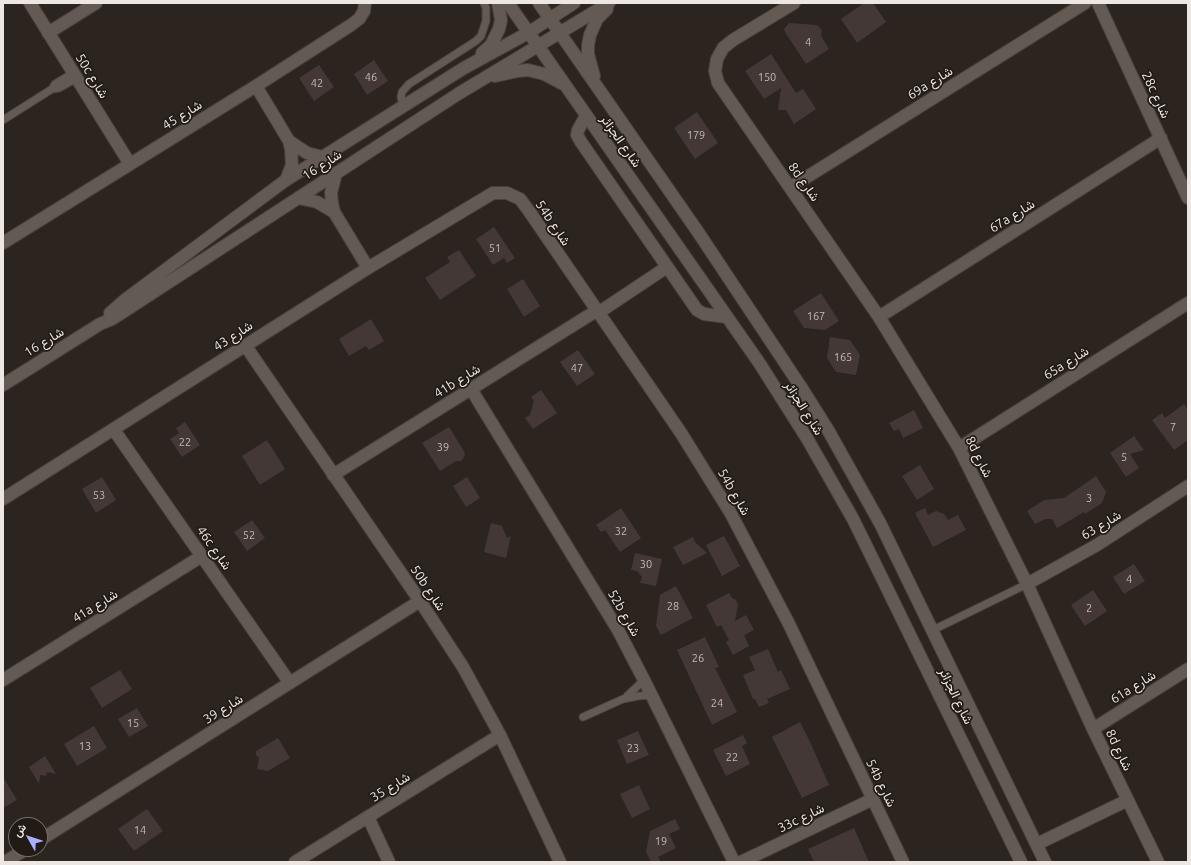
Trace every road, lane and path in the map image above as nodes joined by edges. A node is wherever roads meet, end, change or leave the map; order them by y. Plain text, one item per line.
1 (30, 3) edge
2 (96, 3) edge
3 (365, 3) edge
4 (484, 3) edge
5 (498, 3) edge
6 (508, 3) edge
7 (539, 3) edge
8 (574, 3) edge
9 (609, 3) edge
10 (612, 3) edge
11 (794, 3) edge
12 (1085, 3) edge
13 (1098, 3) edge
14 (550, 19) junction
15 (48, 33) junction
16 (528, 33) junction
17 (561, 33) junction
18 (537, 46) junction
19 (464, 68) junction
20 (75, 76) junction
21 (483, 79) junction
22 (256, 86) junction
23 (567, 87) junction
24 (597, 87) junction
25 (403, 106) junction
26 (586, 116) junction
27 (3, 120) edge
28 (1161, 138) junction
29 (289, 141) junction
30 (322, 157) junction
31 (130, 164) junction
32 (336, 173) junction
33 (286, 180) junction
34 (791, 187) junction
35 (298, 198) junction
36 (1188, 198) edge
37 (480, 200) joint
38 (334, 212) junction
39 (3, 243) edge
40 (667, 267) junction
41 (368, 268) junction
42 (1188, 303) edge
43 (597, 312) junction
44 (727, 317) junction
45 (879, 317) junction
46 (100, 324) junction
47 (246, 345) junction
48 (3, 384) edge
49 (471, 389) junction
50 (114, 430) junction
51 (959, 448) junction
52 (334, 475) junction
53 (1188, 486) edge
54 (3, 499) edge
55 (202, 556) junction
56 (1027, 584) junction
57 (420, 601) junction
58 (933, 630) junction
59 (1188, 669) edge
60 (3, 680) edge
61 (644, 680) junction
62 (290, 683) junction
63 (652, 695) junction
64 (623, 699) junction
65 (583, 716) dead end
66 (1093, 729) junction
67 (500, 735) junction
68 (873, 799) junction
69 (1128, 800) junction
70 (368, 817) junction
71 (48, 835) edge
72 (1037, 844) junction
73 (295, 862) edge
74 (389, 862) edge
75 (560, 862) edge
76 (734, 862) edge
77 (741, 862) edge
78 (903, 862) edge
79 (1021, 862) edge
80 (1046, 862) edge
81 (1158, 862) edge

1 - 15 street, 50c شارع
2 - 15 street
3 - 22 street, شارع 45
4 - 25 lane
5 - 19 street
6 - 16 street, شارع الجزائر
7 - 14 street, شارع الجزائر
8 - 14 street, شارع 16
9 - 17 street, شارع 16
10 - 24 street
11 - 34 street, 8d شارع
12 - 34 street, 69a شارع
13 - 28 street, 28c شارع
14 - 16 street, شارع 16
14 - 17 street, شارع الجزائر
15 - 20 street, 50c شارع
16 - 18 street, شارع الجزائر
16 - 19 street, شارع 16
17 - 18 street, شارع 16
17 - 24 street, شارع الجزائر
18 - 21 street, شارع 16
18 - 23 street, شارع الجزائر
19 - 25 street, شارع 16
20 - 27 lane
20 - 31 street, 50c شارع
21 - 23 street
21 - 32 street, شارع 16
22 - 29 street
22 - 31 street, شارع 45
23 - 26 street, شارع الجزائر
24 - 58 street, شارع الجزائر
25 - 30 street, شارع 16
26 - 40 street
26 - 44 street, شارع الجزائر
28 - 36 street, 28c شارع
28 - 45 street, 67a شارع
29 - 30 street
29 - 33 street
30 - 33 street, شارع 16
31 - 39 street, شارع 45
32 - 35 street, شارع 16
32 - 38 street
33 - 46 street, شارع 16
34 - 45 street, 8d شارع
35 - 38 street
35 - 46 street, شارع 16
37 - 41 street, شارع 43
37 - 43 street, 54b شارع
38 - 41 street
40 - 43 street, 41b شارع
40 - 44 street
41 - 47 street, شارع 43
42 - 51 street, 65a شارع
43 - 49 street, 41b شارع
43 - 68 street, 54b شارع
44 - 79 street, شارع الجزائر
45 - 51 street, 8d شارع
46 - 48 street, شارع 16
47 - 50 street, شارع 43
47 - 52 street, 50b شارع
49 - 52 street, 41b شارع
49 - 61 street, 52b شارع
50 - 54 street, شارع 43
50 - 55 street, 46c شارع
51 - 56 street, 8d شارع
52 - 57 street, 50b شارع
53 - 56 street, شارع 63
55 - 60 street, 41a شارع
55 - 62 street, 46c شارع
56 - 58 lane
56 - 66 street, 8d شارع
57 - 62 street, شارع 39
57 - 67 street, 50b شارع
58 - 72 street, شارع الجزائر
59 - 66 street, 61a شارع
61 - 63 street, 52b شارع
61 - 64 lane
62 - 71 street, شارع 39
63 - 64 lane
63 - 76 street, 52b شارع
64 - 65 lane
66 - 69 street, 8d شارع
67 - 70 street, شارع 35
67 - 75 street, 50b شارع
68 - 77 street, 33c شارع
68 - 78 street, 54b شارع
69 - 72 street
69 - 81 street, 8d شارع
70 - 73 street, شارع 35
70 - 74 street
72 - 80 street, شارع الجزائر

